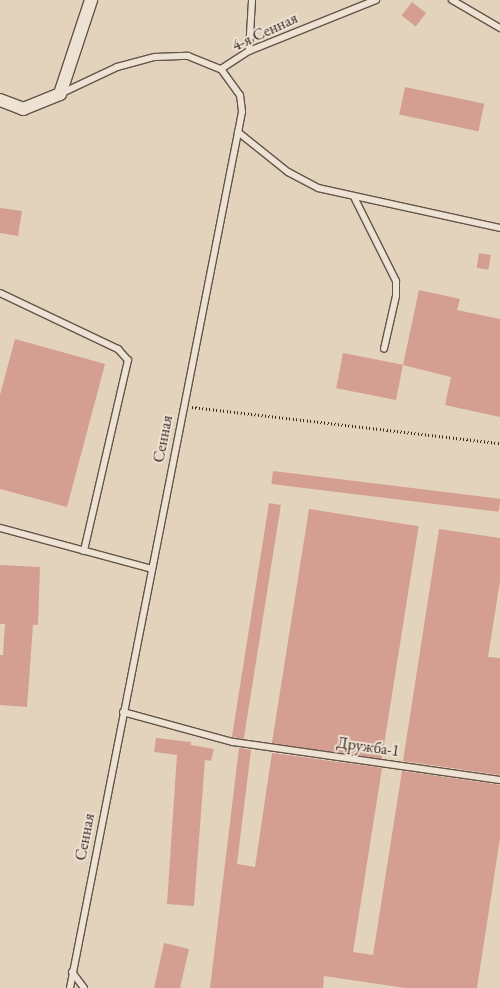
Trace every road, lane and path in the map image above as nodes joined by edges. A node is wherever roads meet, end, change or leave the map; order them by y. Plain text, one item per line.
1 (91, 0) edge
2 (252, 0) edge
3 (376, 0) edge
4 (452, 0) edge
5 (500, 28) edge
6 (249, 51) junction
7 (222, 69) junction
8 (60, 94) junction
9 (0, 100) edge
10 (238, 132) junction
11 (354, 197) junction
12 (500, 228) edge
13 (0, 294) edge
14 (384, 349) dead end
15 (184, 406) junction
16 (500, 443) edge
17 (0, 528) edge
18 (84, 550) junction
19 (152, 569) junction
20 (123, 712) junction
21 (500, 780) edge
22 (72, 972) junction
23 (70, 988) edge
24 (84, 988) edge

1 - 8 street
2 - 6 lane
3 - 6 lane, 4-я Сенная
4 - 5 lane
6 - 7 lane, 4-я Сенная
7 - 8 lane
7 - 10 lane, Сенная
8 - 9 street
10 - 11 lane
10 - 15 lane, Сенная
11 - 12 lane
11 - 14 lane
13 - 18 lane
15 - 16 path
15 - 19 lane, Сенная
17 - 18 lane
18 - 19 lane
19 - 20 lane, Сенная
20 - 21 lane, Дружба-1
20 - 22 lane, Сенная
22 - 23 lane, Сенная
22 - 24 lane

